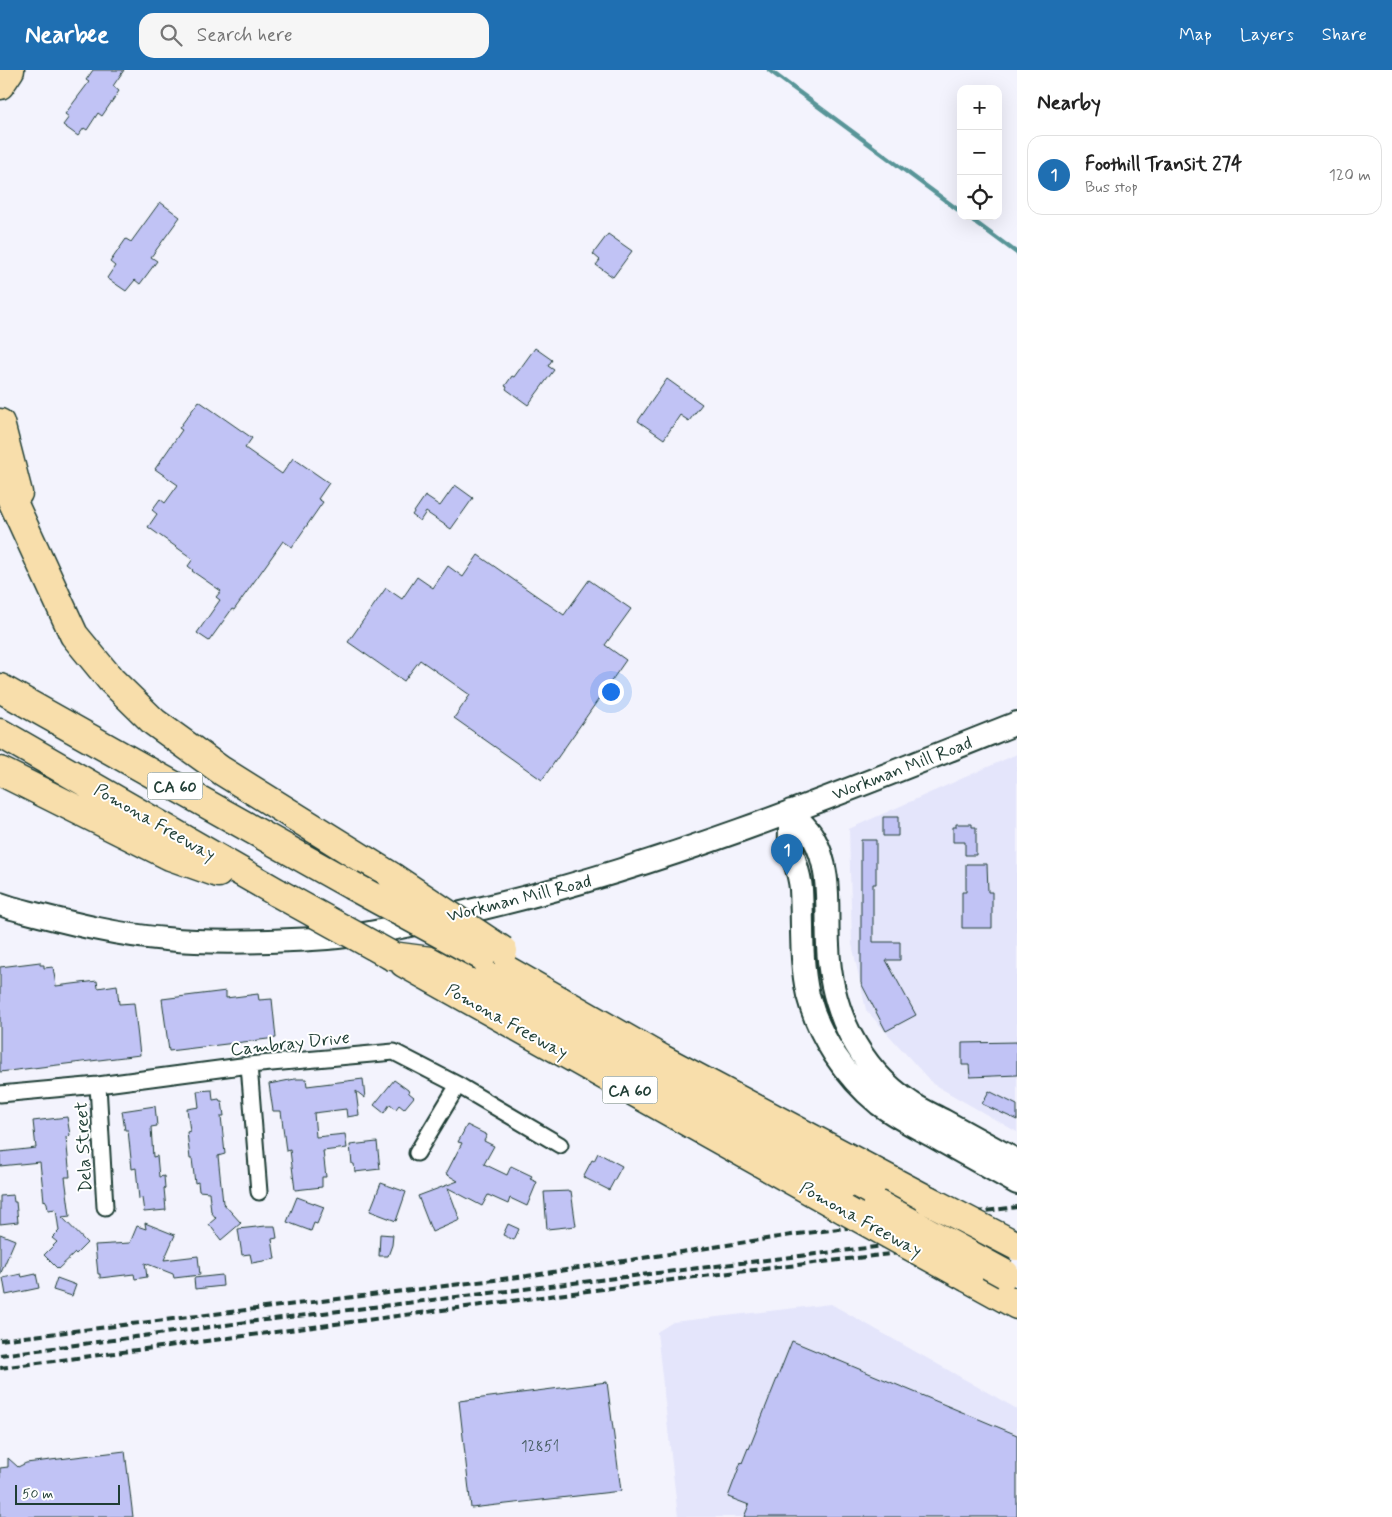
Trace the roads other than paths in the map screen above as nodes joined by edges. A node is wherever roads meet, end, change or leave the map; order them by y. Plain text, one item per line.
1 (10, 70) edge
2 (0, 85) edge
3 (0, 423) edge
4 (0, 474) edge
5 (28, 534) junction
6 (0, 688) edge
7 (1017, 723) edge
8 (0, 733) edge
9 (0, 771) edge
10 (791, 811) junction
11 (278, 893) junction
12 (0, 904) edge
13 (493, 954) junction
14 (392, 956) junction
15 (249, 1065) junction
16 (458, 1084) junction
17 (98, 1086) junction
18 (0, 1094) edge
19 (560, 1145) dead end
20 (417, 1153) dead end
21 (1017, 1161) edge
22 (1017, 1183) edge
23 (259, 1192) dead end
24 (105, 1207) dead end
25 (1017, 1246) edge
26 (1011, 1277) edge
27 (1017, 1305) edge

1 - 2 highway
3 - 5 highway
4 - 5 highway
5 - 13 highway, bridge
6 - 13 highway, CA 60, bridge
7 - 10 main road, Workman Mill Road
8 - 11 highway, Pomona Freeway / CA 60
9 - 11 highway
10 - 12 main road, Workman Mill Road
10 - 21 main road
10 - 22 main road
11 - 14 highway, Pomona Freeway / CA 60, bridge
13 - 25 highway, CA 60, bridge
14 - 26 highway, bridge
14 - 27 highway, Pomona Freeway / CA 60, bridge
15 - 16 street, Cambray Drive
15 - 17 street, Cambray Drive
15 - 23 street
16 - 19 street, Cambray Drive
16 - 20 street
17 - 18 street, Cambray Drive
17 - 24 street, Dela Street

